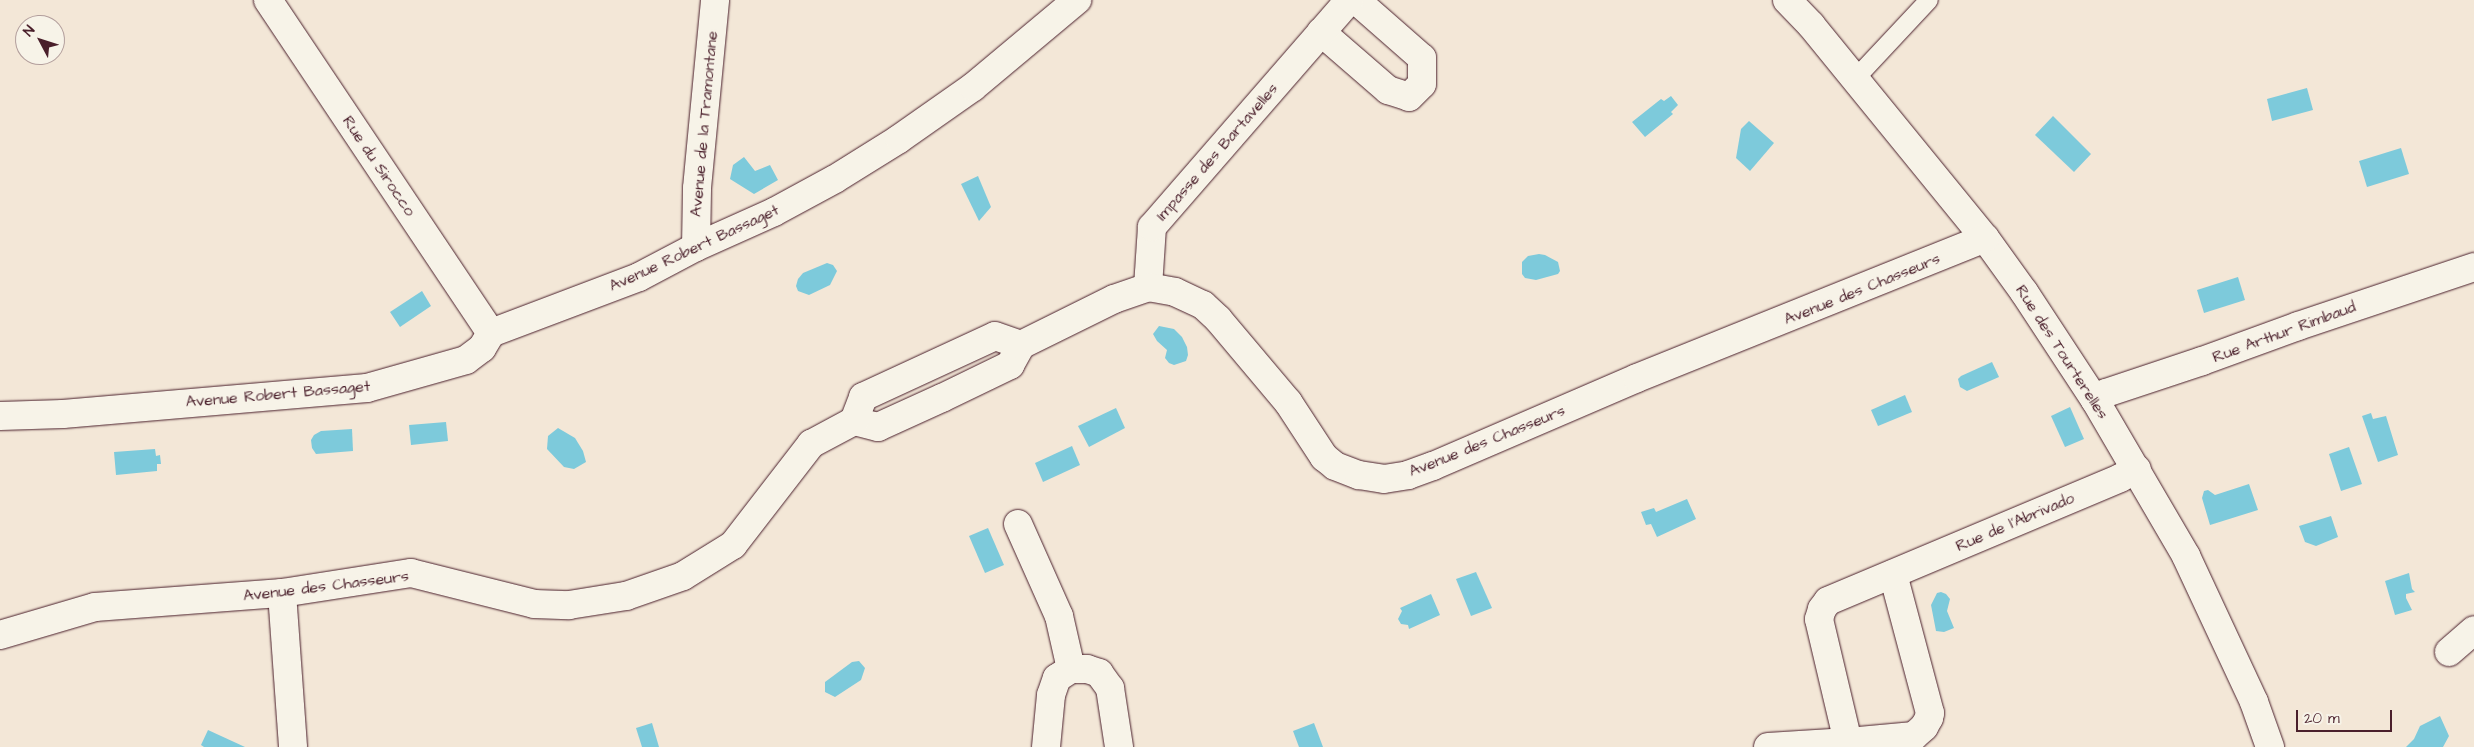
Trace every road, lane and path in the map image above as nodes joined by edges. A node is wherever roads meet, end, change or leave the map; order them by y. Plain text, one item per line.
1 (268, 0) edge
2 (714, 0) edge
3 (1078, 0) edge
4 (1349, 0) edge
5 (1356, 0) edge
6 (1787, 0) edge
7 (1929, 0) edge
8 (1321, 32) junction
9 (1855, 79) junction
10 (1985, 238) junction
11 (696, 247) junction
12 (2474, 267) edge
13 (1148, 287) junction
14 (491, 333) junction
15 (2095, 400) junction
16 (0, 416) edge
17 (2137, 469) junction
18 (1018, 524) dead end
19 (1893, 574) junction
20 (282, 593) junction
21 (2474, 630) edge
22 (0, 635) edge
23 (2449, 652) dead end
24 (1071, 669) junction
25 (1848, 742) junction
26 (293, 747) edge
27 (1046, 747) edge
28 (1119, 747) edge
29 (1768, 747) edge
30 (2270, 747) edge

1 - 14 street, Rue du Sirocco
2 - 11 street, Avenue de la Tramontane
3 - 11 street, Avenue Robert Bassaget
4 - 8 street, Impasse des Bartavelles
5 - 8 street
6 - 9 street, Rue des Tourterelles
7 - 9 lane
8 - 13 street, Impasse des Bartavelles
9 - 10 street, Rue des Tourterelles
10 - 13 street, Avenue des Chasseurs
10 - 15 street, Rue des Tourterelles
11 - 14 street, Avenue Robert Bassaget
12 - 15 street, Rue Arthur Rimbaud
13 - 20 street, Avenue des Chasseurs
14 - 16 street, Avenue Robert Bassaget
15 - 17 street, Rue des Tourterelles
17 - 19 street, Rue de l'Abrivado
17 - 30 street, Rue des Tourterelles
18 - 24 street
19 - 25 street, Rue de l'Abrivado
19 - 25 street
20 - 22 street, Avenue des Chasseurs
20 - 26 street
21 - 23 street
24 - 27 street
24 - 28 street
25 - 29 street

